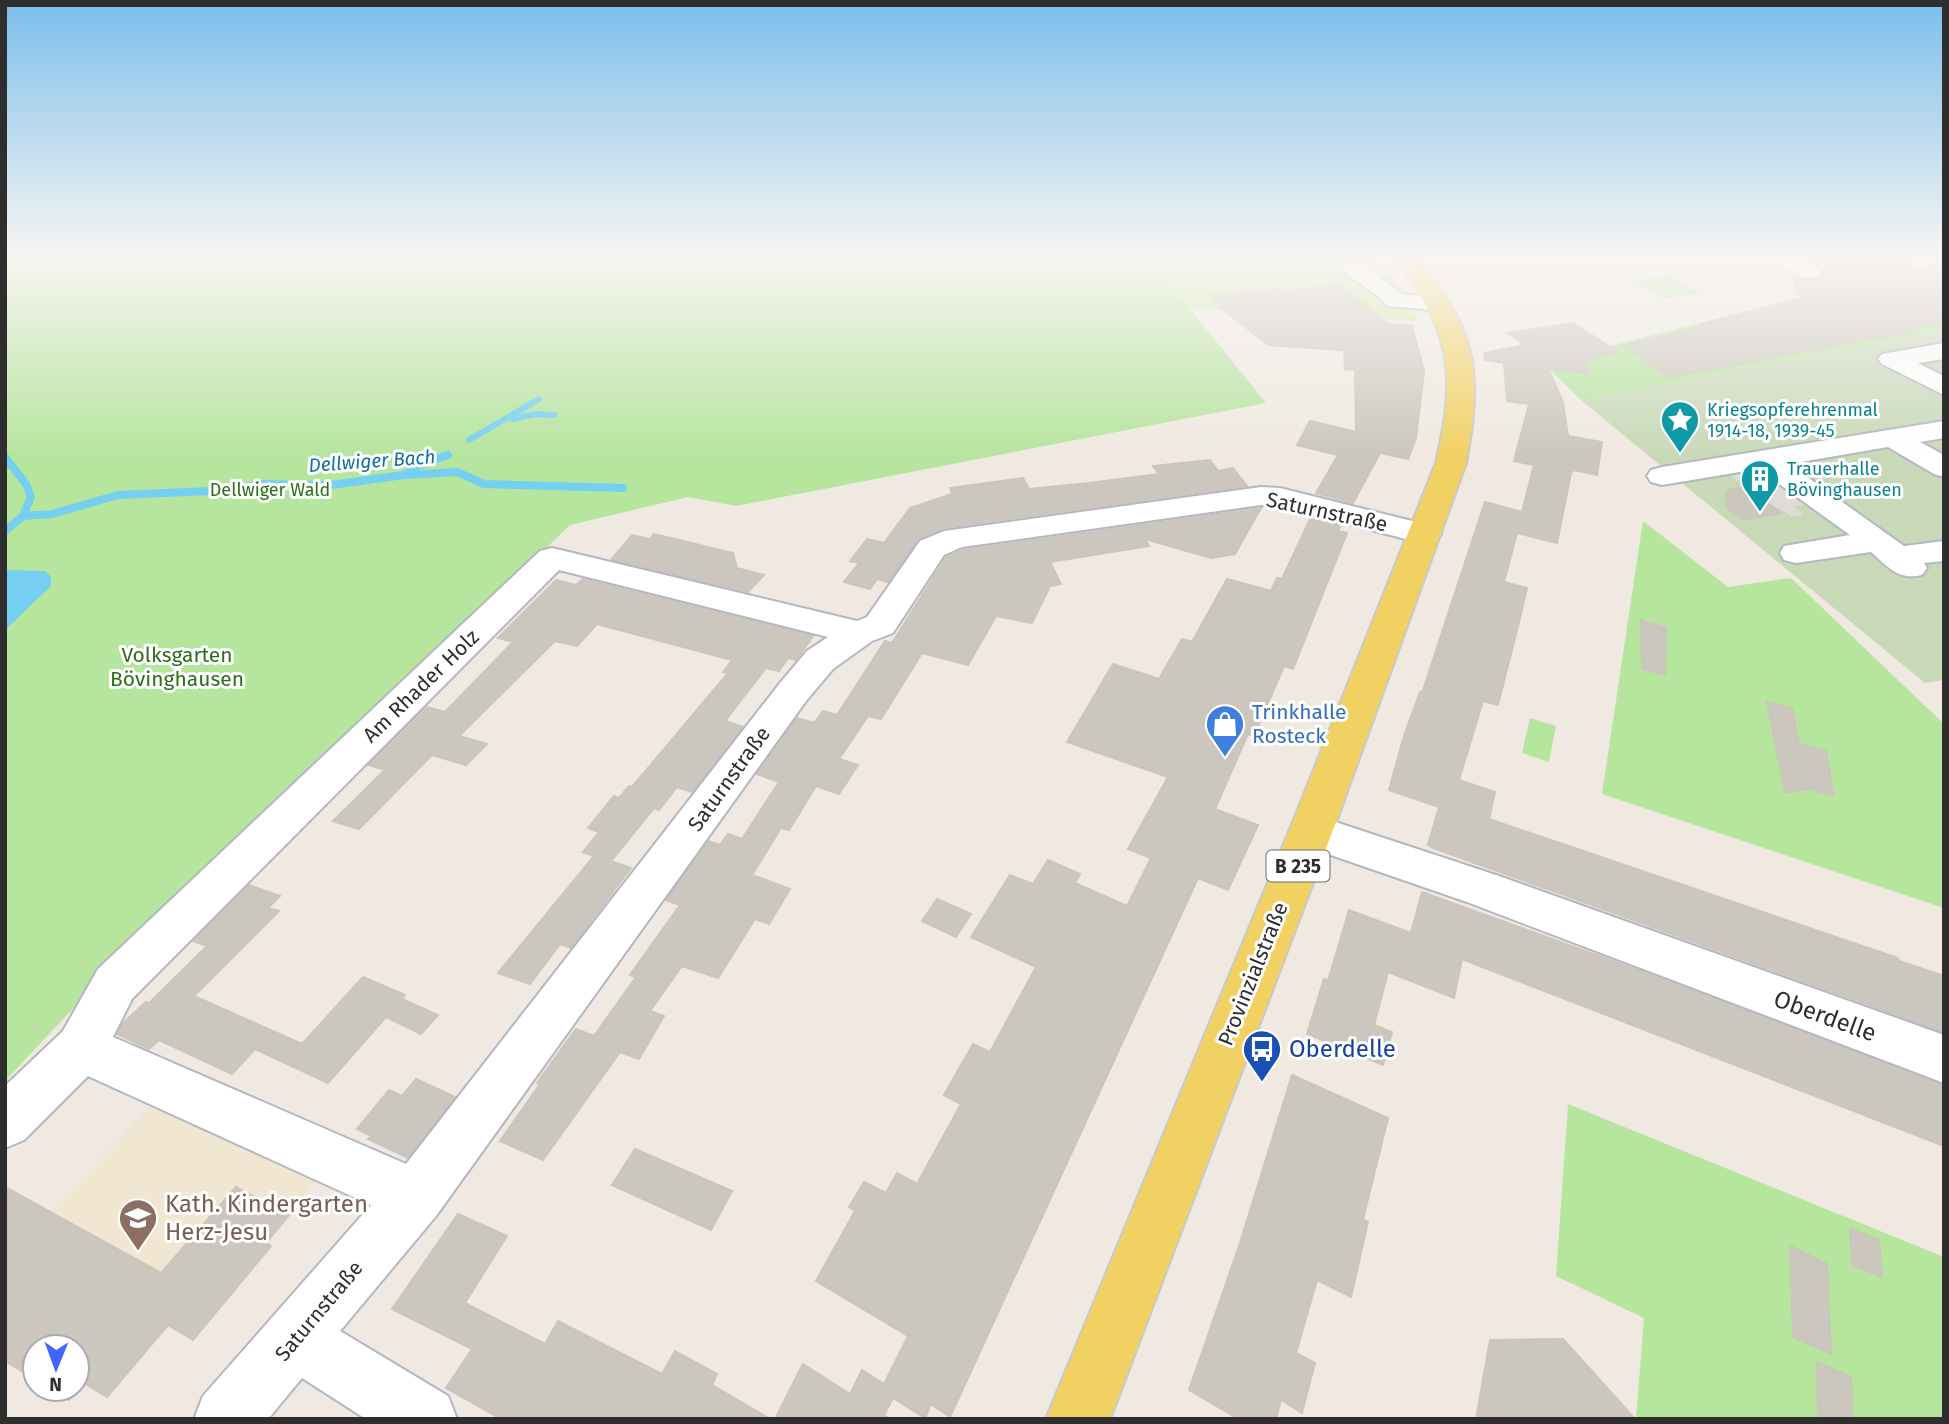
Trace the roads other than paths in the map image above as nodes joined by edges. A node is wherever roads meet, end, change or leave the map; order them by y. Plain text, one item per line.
1 (1447, 322) edge
2 (1944, 351) edge
3 (1944, 387) edge
4 (1944, 429) edge
5 (1893, 438) junction
6 (1765, 460) junction
7 (1731, 465) junction
8 (1944, 468) edge
9 (1662, 476) dead end
10 (1801, 486) junction
11 (1425, 534) junction
12 (1944, 551) edge
13 (1796, 553) dead end
14 (1894, 555) junction
15 (859, 633) junction
16 (1311, 831) junction
17 (81, 1048) junction
18 (1944, 1059) edge
19 (5, 1122) edge
20 (416, 1196) junction
21 (296, 1339) junction
22 (226, 1419) edge
23 (425, 1419) edge
24 (1078, 1419) edge

1 - 11 main road, Provinzialstraße / B 235
2 - 3 street
4 - 5 street
5 - 6 street
5 - 8 street
6 - 7 street
6 - 10 street
7 - 9 street
7 - 10 street
10 - 14 street
11 - 15 street, Saturnstraße
11 - 16 main road, Provinzialstraße / B 235
12 - 14 street
13 - 14 street
15 - 17 street, Am Rhader Holz
15 - 20 street, Saturnstraße
16 - 18 street, Oberdelle
16 - 24 main road, Provinzialstraße / B 235
17 - 19 street, Am Rhader Holz
17 - 20 street
20 - 21 street, Saturnstraße
21 - 22 street, Saturnstraße
21 - 23 street

